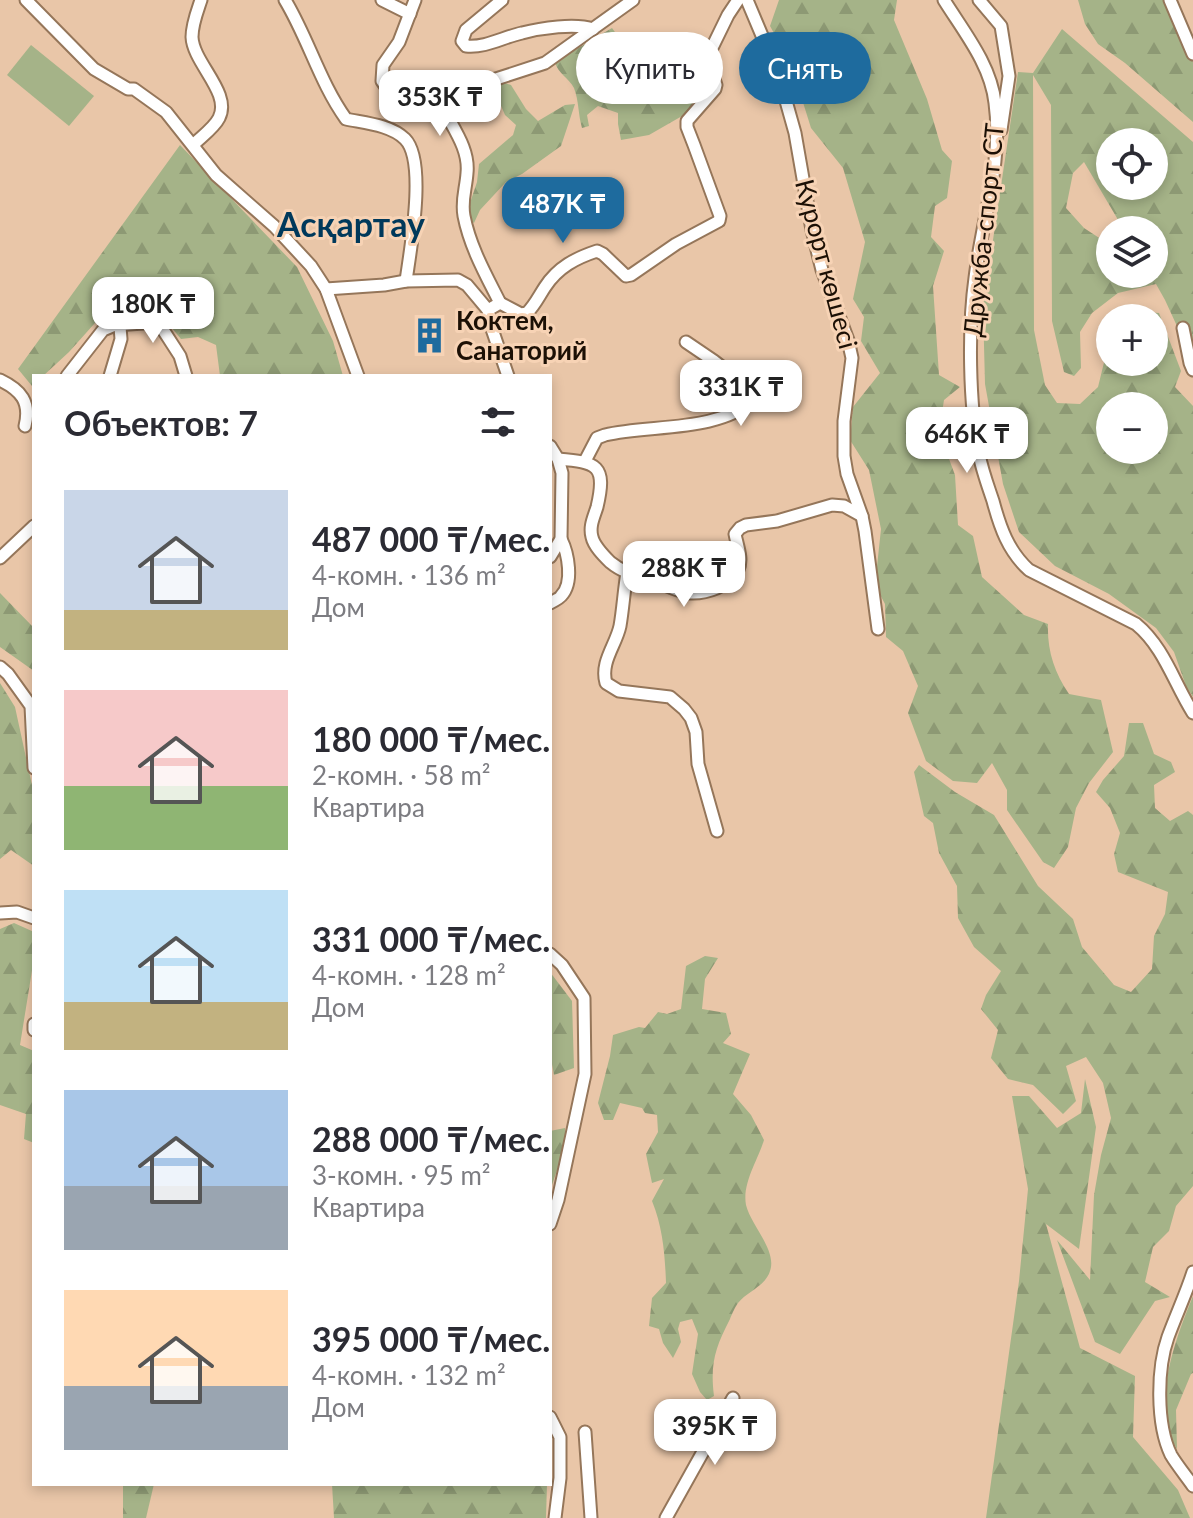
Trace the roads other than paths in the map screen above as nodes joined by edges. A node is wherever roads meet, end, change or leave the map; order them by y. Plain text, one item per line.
1 (26, 0) edge
2 (201, 0) edge
3 (285, 0) edge
4 (382, 0) edge
5 (415, 0) edge
6 (502, 0) edge
7 (633, 0) edge
8 (738, 0) edge
9 (747, 0) edge
10 (944, 0) edge
11 (979, 0) edge
12 (1170, 0) edge
13 (410, 14) junction
14 (593, 29) junction
15 (1192, 49) edge
16 (450, 121) junction
17 (998, 138) junction
18 (193, 145) junction
19 (406, 281) junction
20 (326, 289) junction
21 (500, 303) junction
22 (488, 310) junction
23 (115, 325) junction
24 (1183, 328) dead end
25 (686, 342) dead end
26 (1193, 370) edge
27 (69, 374) edge
28 (111, 374) edge
29 (185, 374) edge
30 (357, 374) edge
31 (507, 374) edge
32 (0, 380) edge
33 (30, 403) edge
34 (25, 426) dead end
35 (552, 449) edge
36 (558, 459) junction
37 (585, 461) junction
38 (862, 516) junction
39 (32, 528) edge
40 (561, 539) junction
41 (552, 554) edge
42 (0, 558) edge
43 (627, 573) junction
44 (552, 602) edge
45 (878, 629) dead end
46 (0, 667) edge
47 (1193, 713) edge
48 (32, 727) edge
49 (717, 831) dead end
50 (0, 913) edge
51 (32, 917) edge
52 (552, 956) edge
53 (552, 1218) edge
54 (1193, 1272) edge
55 (733, 1398) dead end
56 (552, 1421) edge
57 (585, 1432) dead end
58 (1193, 1486) edge
59 (555, 1518) edge
60 (591, 1518) edge
61 (666, 1518) edge

1 - 18 street
2 - 18 street
3 - 19 street
4 - 13 street
5 - 13 street
6 - 14 street
7 - 14 street
8 - 21 street
9 - 38 street, Курорт көшесі
10 - 17 street, Дружба-спорт СТ
11 - 17 street
12 - 15 street
13 - 16 street
14 - 16 street
16 - 21 street
17 - 47 street, Дружба-спорт СТ
18 - 20 street
19 - 20 street
19 - 22 street
20 - 30 street
21 - 22 street
22 - 31 street
23 - 27 street
23 - 28 street
23 - 29 street
24 - 26 street
25 - 37 street
32 - 33 street
33 - 34 street
35 - 36 street
36 - 37 street
36 - 40 street
37 - 43 street
38 - 43 street
38 - 45 street, Курорт көшесі
39 - 42 street
40 - 41 street
40 - 44 street
43 - 49 street
46 - 48 street
50 - 51 street
52 - 53 street
54 - 58 street
55 - 61 street
56 - 59 street
57 - 60 street

